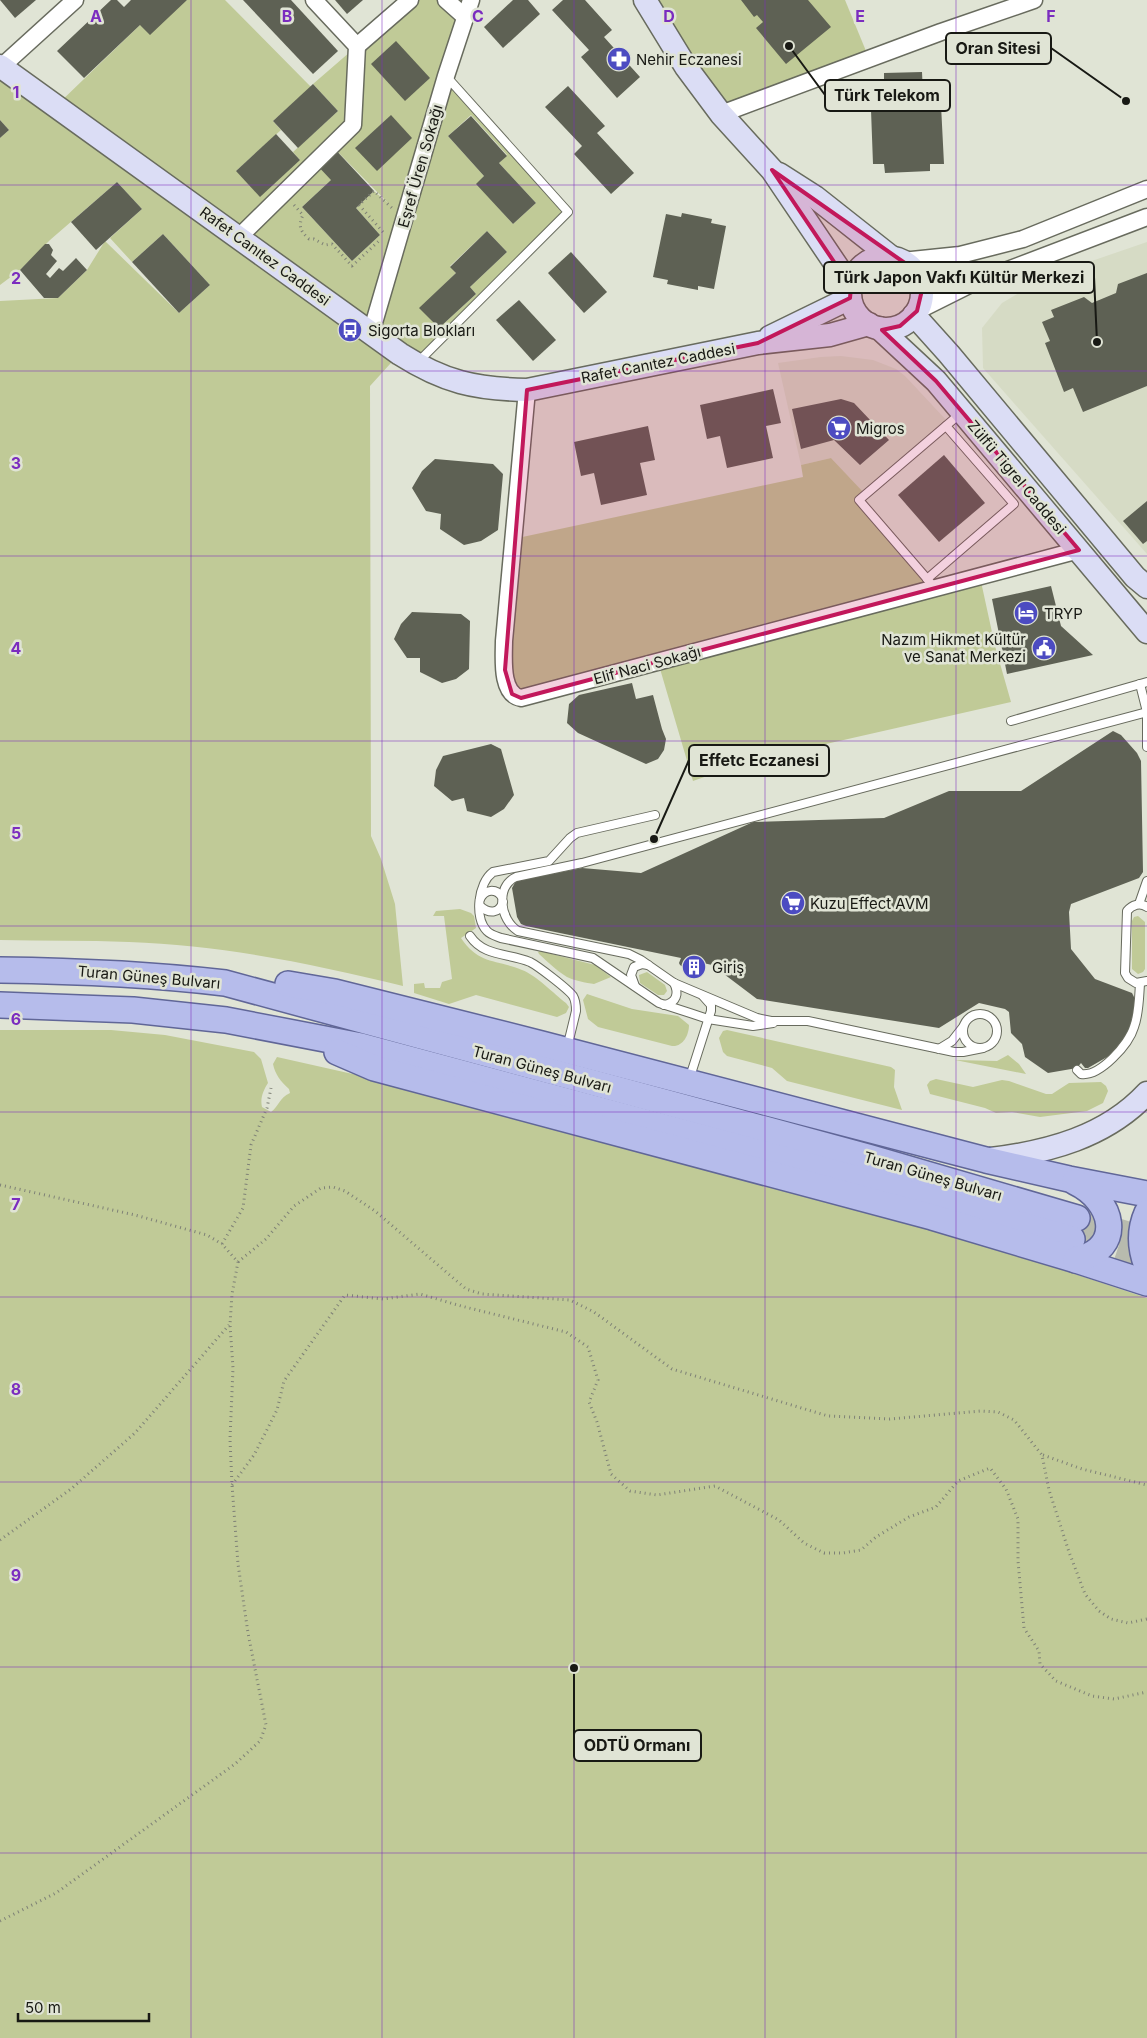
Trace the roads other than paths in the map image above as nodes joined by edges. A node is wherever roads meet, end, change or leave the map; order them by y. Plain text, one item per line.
1 (75, 0) edge
2 (314, 0) edge
3 (410, 0) edge
4 (446, 0) edge
5 (470, 0) edge
6 (644, 0) edge
7 (1034, 0) edge
8 (464, 16) junction
9 (357, 46) junction
10 (0, 67) edge
11 (446, 76) junction
12 (721, 114) junction
13 (772, 170) junction
14 (1147, 189) edge
15 (1147, 217) edge
16 (240, 238) junction
17 (897, 259) junction
18 (851, 292) junction
19 (915, 313) junction
20 (874, 326) junction
21 (371, 333) junction
22 (758, 343) junction
23 (416, 364) junction
24 (527, 390) junction
25 (954, 419) junction
26 (1079, 550) junction
27 (1143, 580) edge
28 (931, 584) junction
29 (1147, 632) edge
30 (1144, 683) edge
31 (1147, 712) edge
32 (1011, 720) dead end
33 (1147, 747) edge
34 (655, 815) dead end
35 (1147, 881) edge
36 (503, 900) junction
37 (480, 903) junction
38 (1143, 906) edge
39 (470, 936) dead end
40 (648, 965) junction
41 (0, 970) edge
42 (1144, 982) edge
43 (225, 983) junction
44 (674, 983) junction
45 (635, 986) junction
46 (700, 993) junction
47 (0, 1005) edge
48 (664, 1005) junction
49 (708, 1019) junction
50 (785, 1020) junction
51 (964, 1025) junction
52 (983, 1048) junction
53 (939, 1049) junction
54 (566, 1050) junction
55 (1077, 1070) dead end
56 (688, 1082) junction
57 (1147, 1093) edge
58 (986, 1160) junction
59 (1069, 1180) junction
60 (1147, 1194) edge
61 (1147, 1213) edge
62 (1075, 1239) junction
63 (1147, 1266) edge
64 (1147, 1283) edge

1 - 10 street
2 - 9 street
3 - 9 street
4 - 8 street
5 - 8 street, Eşref Üren Sokağı
6 - 12 main road
7 - 12 street
8 - 11 street, Eşref Üren Sokağı
9 - 16 street
10 - 16 main road, Rafet Canıtez Caddesi
11 - 21 street, Eşref Üren Sokağı
11 - 23 lane
12 - 13 main road
13 - 17 main road
13 - 18 main road
14 - 17 street
15 - 19 street
16 - 21 main road, Rafet Canıtez Caddesi
17 - 18 main road
17 - 19 main road
18 - 20 main road
18 - 22 main road, Rafet Canıtez Caddesi
19 - 20 main road
19 - 27 main road, Zülfü Tigrel Caddesi
20 - 22 main road, Rafet Canıtez Caddesi
20 - 25 main road, Zülfü Tigrel Caddesi
21 - 23 main road, Rafet Canıtez Caddesi
22 - 24 main road, Rafet Canıtez Caddesi
23 - 24 main road, Rafet Canıtez Caddesi
24 - 28 street, Elif Naci Sokağı
25 - 26 main road, Zülfü Tigrel Caddesi
25 - 28 lane
25 - 28 lane
26 - 28 street, Elif Naci Sokağı
26 - 29 main road, Zülfü Tigrel Caddesi
30 - 31 lane
30 - 32 lane
31 - 33 lane
31 - 36 lane
34 - 37 lane
35 - 38 lane
36 - 37 lane
36 - 37 lane
36 - 40 lane
37 - 45 lane
38 - 42 lane
39 - 54 lane
40 - 44 lane
40 - 45 lane
41 - 43 main road, Turan Güneş Bulvarı
42 - 55 lane
43 - 54 main road
43 - 62 main road, Turan Güneş Bulvarı
44 - 46 lane
44 - 48 lane
45 - 48 lane
46 - 49 lane
46 - 50 lane
47 - 62 main road
48 - 49 lane
49 - 50 lane
49 - 56 lane
50 - 53 lane
51 - 52 lane
51 - 52 lane
51 - 53 lane
52 - 53 lane
54 - 56 main road
56 - 58 main road
57 - 58 main road
58 - 59 main road
59 - 60 main road
59 - 62 main road
61 - 63 main road
62 - 64 main road

